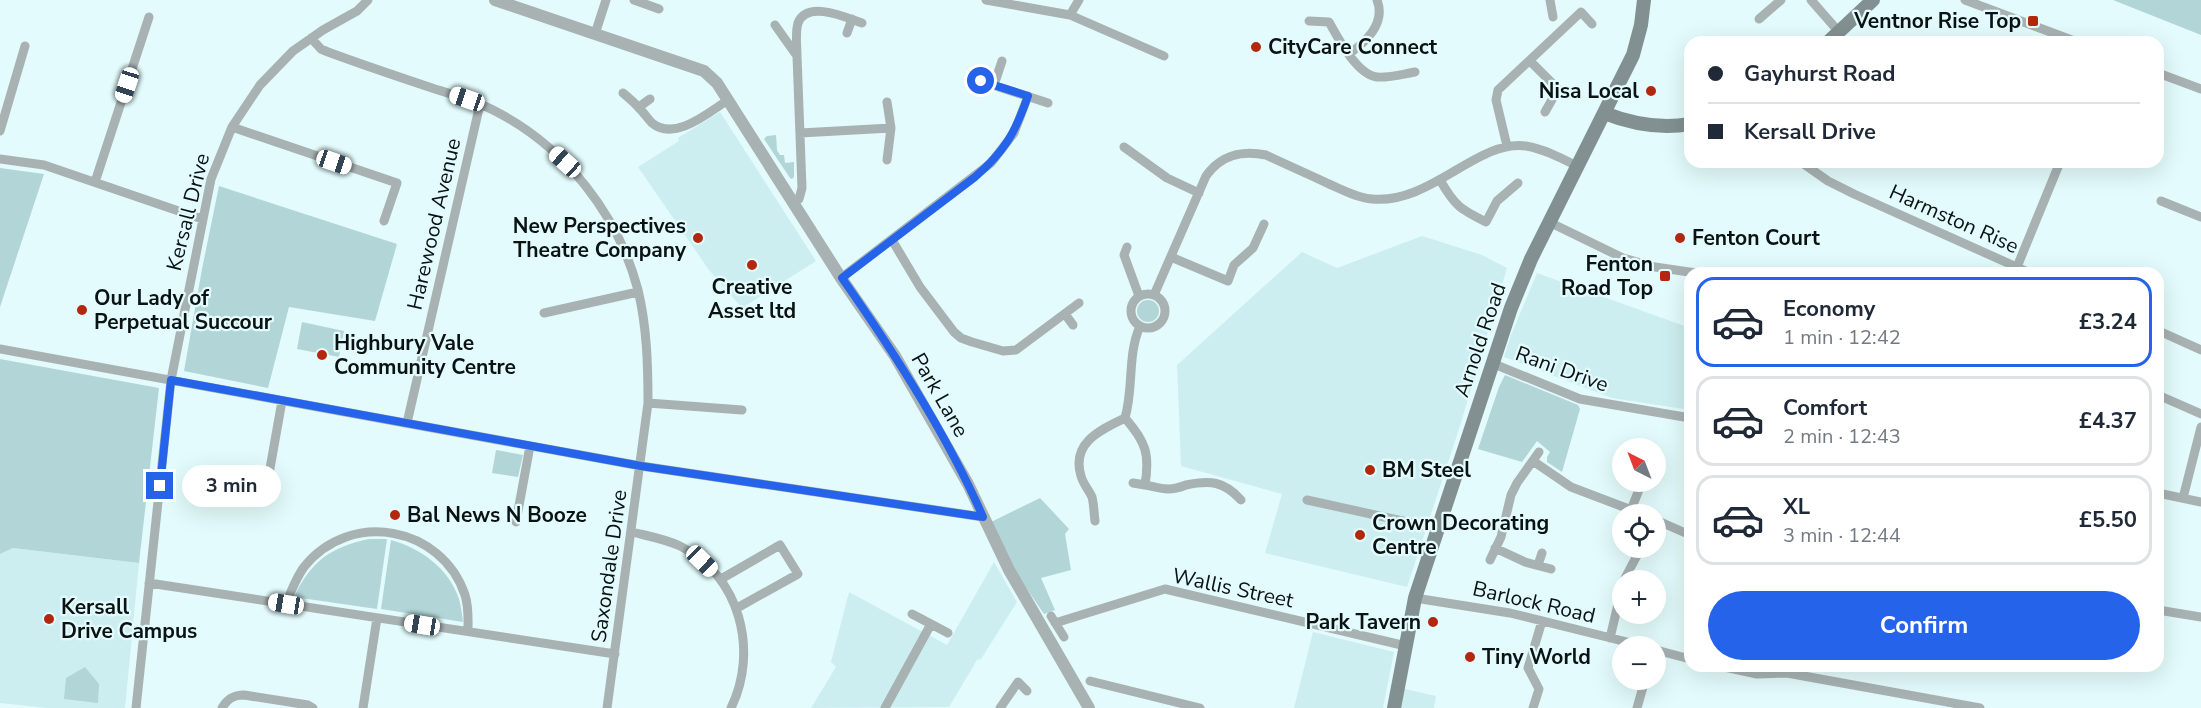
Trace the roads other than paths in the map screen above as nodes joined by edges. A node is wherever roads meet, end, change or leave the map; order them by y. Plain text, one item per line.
1 (368, 0) edge
2 (495, 0) edge
3 (606, 0) edge
4 (634, 0) edge
5 (986, 0) edge
6 (1079, 0) edge
7 (1377, 0) edge
8 (1550, 0) edge
9 (1644, 0) edge
10 (1781, 0) edge
11 (1811, 0) edge
12 (1873, 0) edge
13 (1965, 0) edge
14 (659, 9) dead end
15 (1070, 15) junction
16 (150, 17) dead end
17 (1553, 17) dead end
18 (852, 19) junction
19 (1759, 19) dead end
20 (1309, 21) dead end
21 (862, 23) dead end
22 (1592, 24) dead end
23 (774, 25) dead end
24 (1839, 32) junction
25 (847, 33) dead end
26 (595, 34) junction
27 (1835, 36) edge
28 (2061, 36) edge
29 (311, 38) junction
30 (25, 46) dead end
31 (1350, 53) junction
32 (797, 56) junction
33 (1164, 56) dead end
34 (1002, 61) dead end
35 (1530, 61) junction
36 (1415, 72) dead end
37 (2164, 75) edge
38 (981, 81) dead end
39 (994, 85) junction
40 (2201, 88) edge
41 (623, 93) dead end
42 (1028, 96) junction
43 (650, 99) dead end
44 (728, 100) junction
45 (886, 102) dead end
46 (1048, 103) dead end
47 (480, 104) junction
48 (639, 107) junction
49 (1545, 112) dead end
50 (1604, 113) junction
51 (1684, 125) edge
52 (232, 128) junction
53 (891, 128) junction
54 (0, 131) edge
55 (800, 133) junction
56 (1507, 146) junction
57 (1124, 147) dead end
58 (0, 159) edge
59 (887, 160) dead end
60 (1577, 166) junction
61 (1810, 168) edge
62 (2058, 168) edge
63 (1440, 180) junction
64 (95, 182) junction
65 (1518, 183) dead end
66 (1199, 193) junction
67 (2161, 201) dead end
68 (793, 202) junction
69 (2201, 218) edge
70 (201, 219) junction
71 (384, 220) dead end
72 (1549, 222) junction
73 (1264, 224) dead end
74 (892, 240) junction
75 (1127, 247) dead end
76 (1171, 257) junction
77 (2017, 267) joint
78 (1684, 271) edge
79 (842, 278) junction
80 (638, 292) junction
81 (1154, 295) junction
82 (1139, 296) junction
83 (1079, 303) dead end
84 (543, 313) dead end
85 (1065, 314) junction
86 (1073, 325) dead end
87 (1140, 326) junction
88 (2164, 333) edge
89 (0, 349) edge
90 (2201, 350) edge
91 (1494, 364) junction
92 (171, 380) junction
93 (2164, 398) edge
94 (282, 401) junction
95 (648, 403) junction
96 (742, 410) dead end
97 (2201, 414) edge
98 (1684, 417) edge
99 (1125, 418) junction
100 (407, 423) junction
101 (2201, 427) edge
102 (530, 446) junction
103 (1539, 452) dead end
104 (1533, 461) junction
105 (641, 466) junction
106 (268, 474) dead end
107 (1133, 483) dead end
108 (1145, 485) junction
109 (2164, 494) edge
110 (2183, 498) junction
111 (1241, 500) dead end
112 (1307, 500) dead end
113 (2201, 502) edge
114 (1616, 504) edge
115 (983, 517) junction
116 (1095, 521) dead end
117 (516, 522) dead end
118 (1666, 524) edge
119 (1439, 528) junction
120 (632, 532) junction
121 (1684, 532) edge
122 (1496, 548) junction
123 (1542, 553) dead end
124 (1490, 560) dead end
125 (1538, 565) junction
126 (1551, 569) dead end
127 (721, 579) junction
128 (149, 583) junction
129 (1416, 598) junction
130 (286, 604) junction
131 (737, 608) junction
132 (2164, 611) edge
133 (912, 614) dead end
134 (377, 618) junction
135 (2201, 618) edge
136 (1542, 621) junction
137 (932, 624) junction
138 (1614, 624) edge
139 (468, 631) junction
140 (948, 633) dead end
141 (1064, 637) dead end
142 (1610, 638) joint
143 (1406, 646) junction
144 (1666, 652) edge
145 (615, 654) junction
146 (1684, 657) edge
147 (1746, 672) edge
148 (1803, 672) edge
149 (1801, 676) junction
150 (1090, 681) dead end
151 (1642, 690) edge
152 (1027, 691) dead end
153 (136, 708) edge
154 (222, 708) edge
155 (313, 708) edge
156 (363, 708) edge
157 (607, 708) edge
158 (731, 708) edge
159 (885, 708) edge
160 (1000, 708) edge
161 (1089, 708) edge
162 (1200, 708) edge
163 (1394, 708) edge
164 (1533, 708) edge
165 (1637, 708) edge
166 (1980, 708) edge

1 - 29 street, Kersall Drive
2 - 26 street
3 - 26 street
4 - 14 street
5 - 15 street
6 - 15 street
7 - 31 street
8 - 17 street
9 - 50 main road, Arnold Road
10 - 19 street
11 - 24 street
12 - 24 main road
13 - 28 street
15 - 33 street
16 - 64 street
18 - 21 street
18 - 25 street
18 - 32 street
20 - 31 street
22 - 35 street
23 - 32 street
24 - 27 main road
26 - 44 street, Park Lane
29 - 47 street, Saxondale Drive
29 - 52 street, Kersall Drive
30 - 54 street
31 - 36 street
32 - 55 street
34 - 39 street
35 - 49 street
35 - 56 street
37 - 40 street
38 - 39 street
39 - 42 street
41 - 48 street
42 - 46 street
42 - 74 street
43 - 48 street
44 - 48 street
44 - 68 street, Park Lane
45 - 53 street
47 - 80 street, Saxondale Drive
47 - 100 street, Harewood Avenue
50 - 51 main road
50 - 60 main road, Arnold Road
52 - 70 street, Kersall Drive
52 - 71 street
53 - 55 street
53 - 59 street
55 - 68 street
56 - 60 street
56 - 63 street
57 - 66 street
58 - 64 street
60 - 72 main road, Arnold Road
61 - 77 street, Harmston Rise
62 - 77 street
63 - 65 street
63 - 66 street
64 - 70 street
66 - 76 street
67 - 69 street
68 - 79 street, Park Lane
70 - 92 street, Kersall Drive
72 - 78 street
72 - 91 main road, Arnold Road
73 - 76 street
74 - 79 street
74 - 85 street
75 - 82 street
76 - 81 street
79 - 115 street, Park Lane
80 - 84 street
80 - 95 street, Saxondale Drive
81 - 82 street
81 - 87 street
82 - 87 street
83 - 85 street
85 - 86 street
87 - 99 street
88 - 90 street
89 - 92 street
91 - 98 street, Rani Drive
91 - 119 main road, Arnold Road
92 - 94 street
92 - 128 street, Kersall Drive
93 - 97 street
94 - 100 street
94 - 106 street
95 - 96 street
95 - 105 street, Saxondale Drive
99 - 108 street
99 - 116 street
100 - 102 street
101 - 110 street
102 - 105 street
102 - 117 street
103 - 104 street
104 - 114 street
104 - 122 street
105 - 115 street
105 - 120 street, Saxondale Drive
107 - 108 street
108 - 111 street
109 - 110 street
110 - 113 street
112 - 119 street
115 - 161 street, Park Lane
118 - 121 street
119 - 129 main road, Arnold Road
120 - 127 street
120 - 145 street, Saxondale Drive
122 - 124 street
122 - 125 street
123 - 125 street
125 - 126 street
127 - 131 street
127 - 131 street
128 - 130 street
128 - 153 street, Kersall Drive
129 - 136 street, Barlock Road
129 - 143 main road, Arnold Road
130 - 134 street
130 - 139 street
131 - 158 street
132 - 135 street
133 - 137 street
134 - 139 street
134 - 156 street
136 - 142 street, Barlock Road
136 - 164 street
137 - 140 street
137 - 159 street
138 - 142 street
139 - 145 street
141 - 143 street, Wallis Street
143 - 163 main road, Arnold Road
144 - 146 street
145 - 157 street, Saxondale Drive
147 - 149 street
148 - 149 street
149 - 166 street
150 - 162 street
151 - 165 street
152 - 160 street
154 - 155 street

